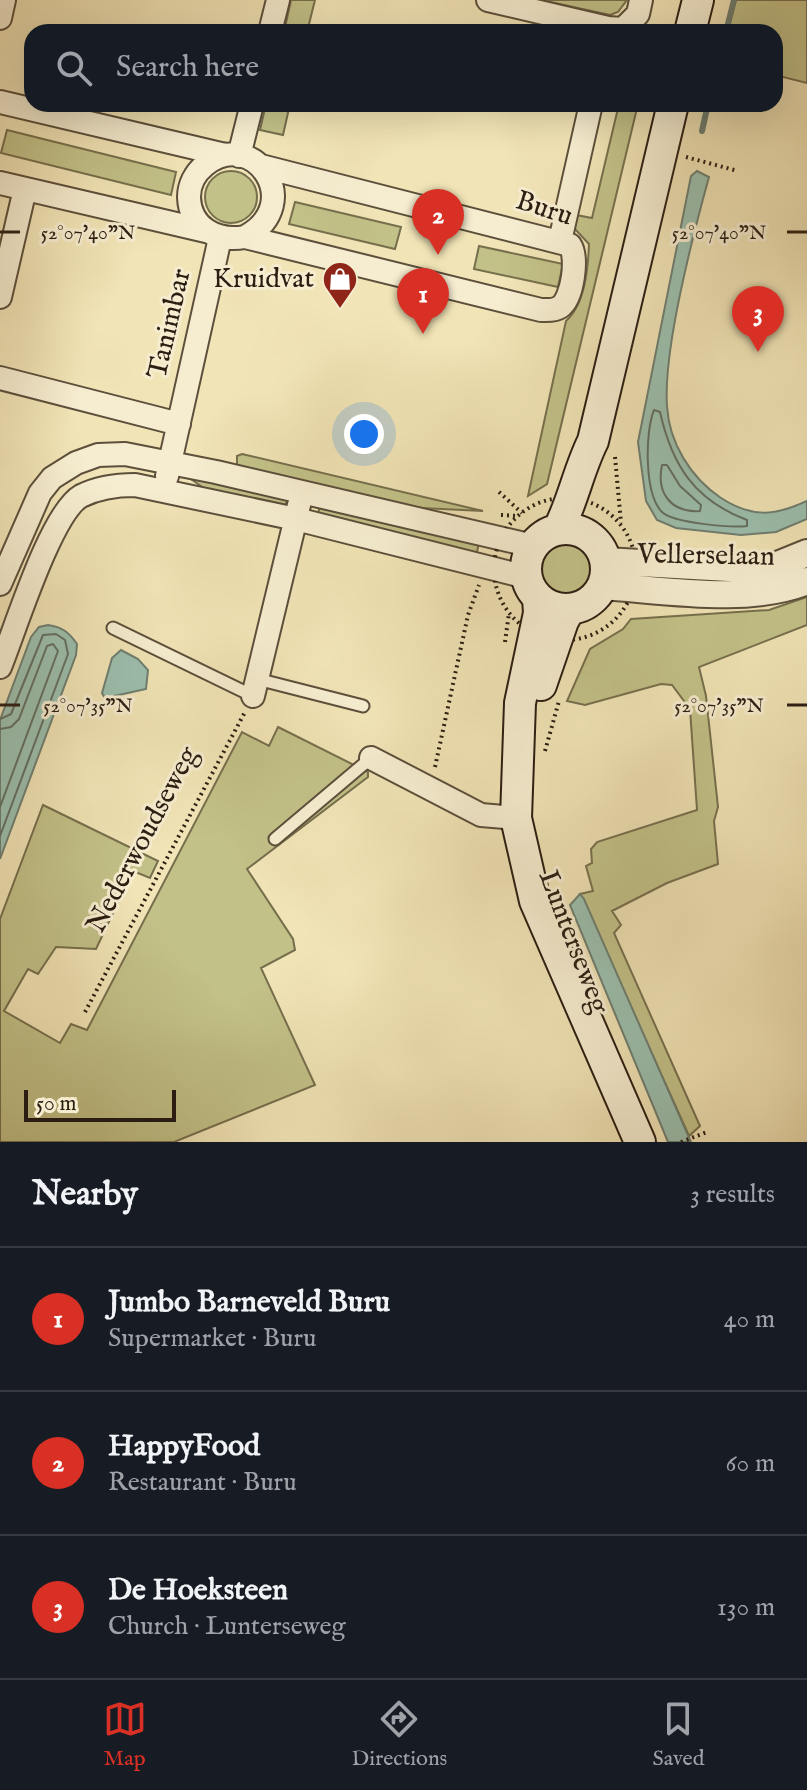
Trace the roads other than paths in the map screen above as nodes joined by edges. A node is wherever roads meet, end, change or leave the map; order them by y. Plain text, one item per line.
1 (4, 0) edge
2 (278, 0) edge
3 (488, 0) edge
4 (641, 0) edge
5 (698, 0) edge
6 (0, 18) edge
7 (272, 24) edge
8 (584, 24) edge
9 (628, 24) edge
10 (692, 24) edge
11 (0, 102) edge
12 (24, 107) edge
13 (44, 112) edge
14 (249, 112) edge
15 (589, 112) edge
16 (671, 112) edge
17 (232, 155) junction
18 (261, 166) junction
19 (0, 183) edge
20 (25, 189) junction
21 (213, 234) junction
22 (245, 237) junction
23 (560, 241) junction
24 (0, 297) edge
25 (0, 378) edge
26 (179, 424) junction
27 (170, 464) junction
28 (162, 492) junction
29 (302, 492) junction
30 (572, 500) junction
31 (296, 519) junction
32 (588, 536) junction
33 (545, 538) junction
34 (807, 553) edge
35 (603, 573) junction
36 (807, 581) edge
37 (0, 584) edge
38 (532, 587) junction
39 (570, 609) junction
40 (113, 628) dead end
41 (0, 667) edge
42 (255, 687) junction
43 (363, 706) dead end
44 (520, 731) junction
45 (371, 758) joint
46 (516, 818) junction
47 (275, 839) dead end
48 (640, 1142) edge

1 - 6 street
2 - 7 street
3 - 8 street
4 - 9 street
5 - 10 main road
11 - 12 street
13 - 17 street
14 - 17 street
15 - 23 street
16 - 30 main road
17 - 18 street
17 - 21 street
18 - 22 street
18 - 23 street, Buru
19 - 20 street
20 - 21 street
20 - 24 street
21 - 22 street
21 - 26 street, Tanimbar
22 - 23 street, Buru
25 - 26 street, Tanimbar
26 - 27 street, Tanimbar
27 - 28 street, Tanimbar
27 - 29 street
27 - 37 street
28 - 31 street
28 - 41 street
29 - 31 street
29 - 33 street
30 - 32 main road
30 - 33 main road
31 - 38 street
31 - 42 street
32 - 33 main road
32 - 35 main road
33 - 38 main road
34 - 35 street, Vellerselaan
35 - 36 street, Vellerselaan
35 - 39 main road
38 - 39 main road
38 - 44 main road, Lunterseweg
39 - 44 main road, Lunterseweg
40 - 42 lane
42 - 43 lane
44 - 46 main road, Lunterseweg
45 - 46 street
45 - 47 lane
46 - 48 main road, Lunterseweg

